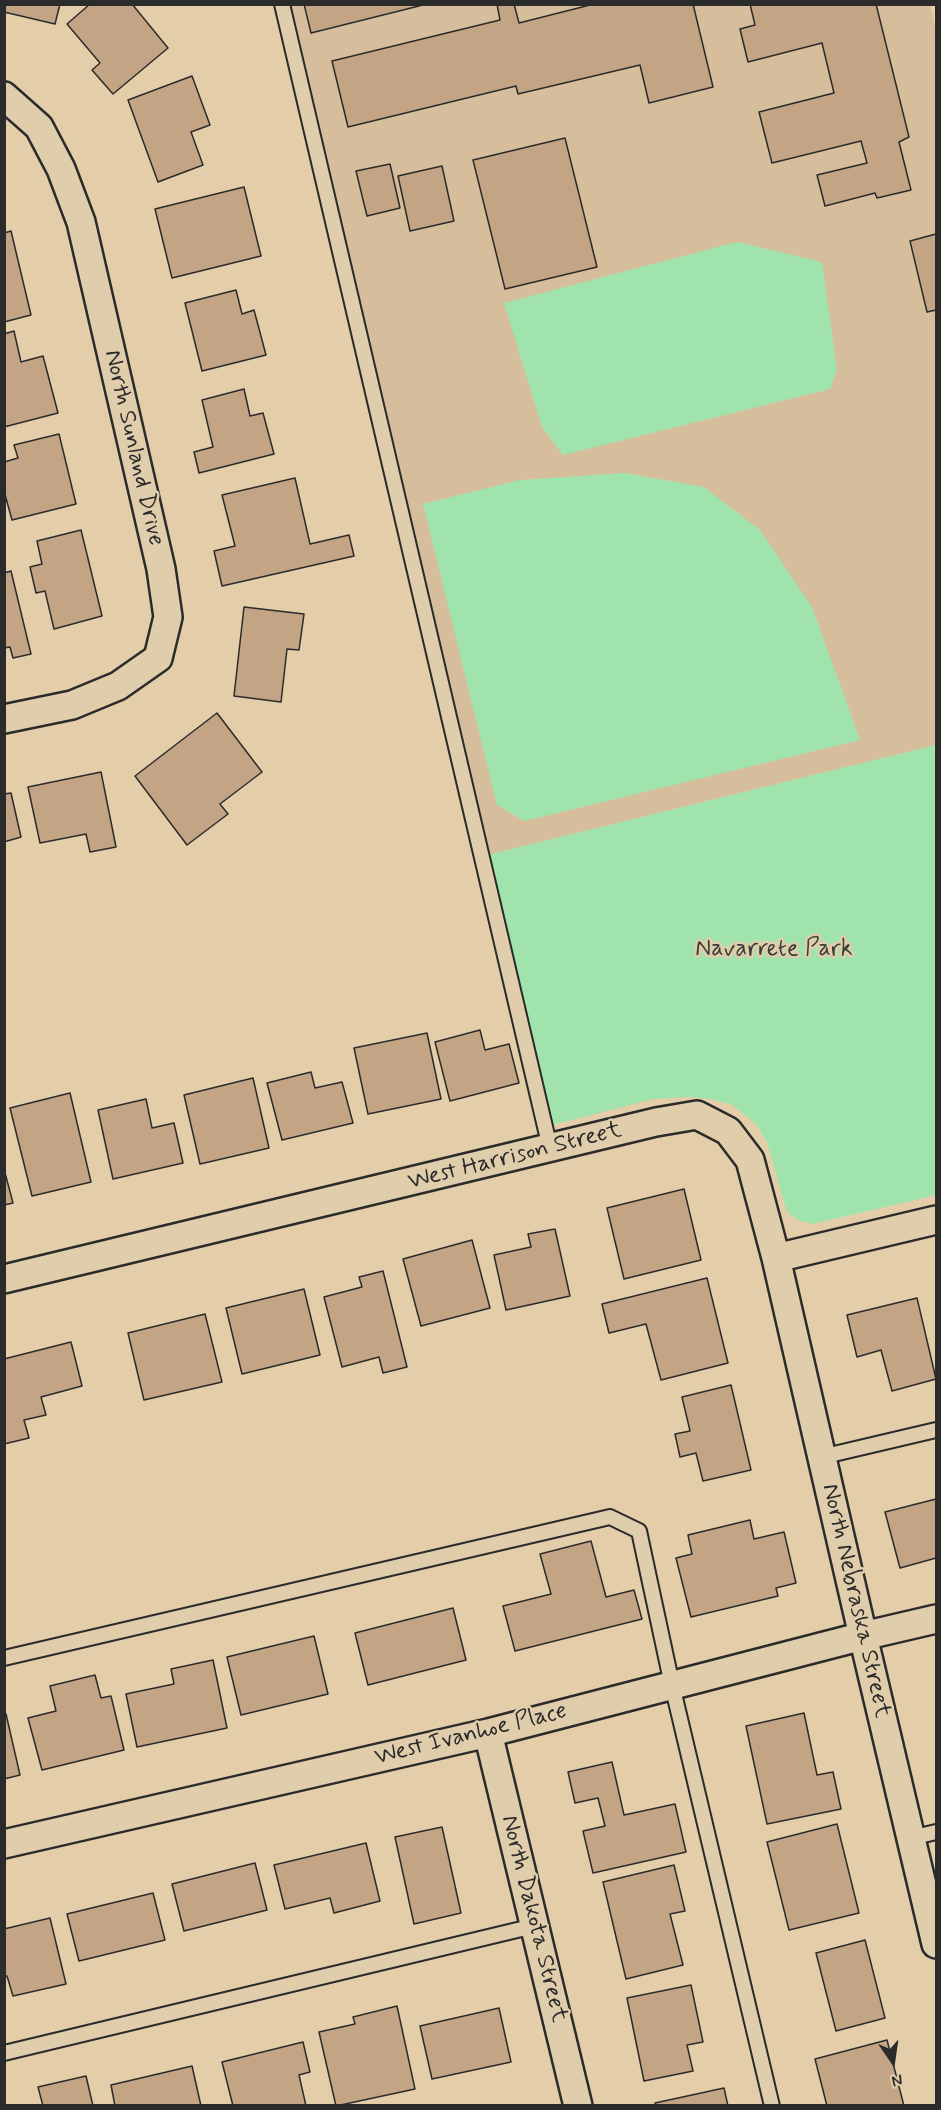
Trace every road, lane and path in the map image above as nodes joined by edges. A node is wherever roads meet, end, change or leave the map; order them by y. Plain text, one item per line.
1 (282, 4) edge
2 (4, 96) edge
3 (4, 719) edge
4 (550, 1148) junction
5 (936, 1220) edge
6 (776, 1258) junction
7 (4, 1279) edge
8 (936, 1430) edge
9 (821, 1457) junction
10 (936, 1619) edge
11 (863, 1636) junction
12 (4, 1658) edge
13 (672, 1685) junction
14 (488, 1733) junction
15 (924, 1835) edge
16 (4, 1844) edge
17 (534, 1926) junction
18 (936, 1944) edge
19 (4, 2053) edge
20 (578, 2106) edge
21 (772, 2106) edge

1 - 4 lane
2 - 3 street, North Sunland Drive
4 - 6 street, West Harrison Street
4 - 7 street, West Harrison Street
5 - 6 street
6 - 9 street, North Nebraska Street
8 - 9 lane
9 - 11 street, North Nebraska Street
10 - 11 street, West Ivanhoe Place
11 - 13 street, West Ivanhoe Place
11 - 15 street, North Nebraska Street
12 - 13 lane
13 - 14 street, West Ivanhoe Place
13 - 21 lane
14 - 16 street, West Ivanhoe Place
14 - 17 street, North Dakota Street
15 - 18 street, North Nebraska Street
17 - 19 lane
17 - 20 street, North Dakota Street

